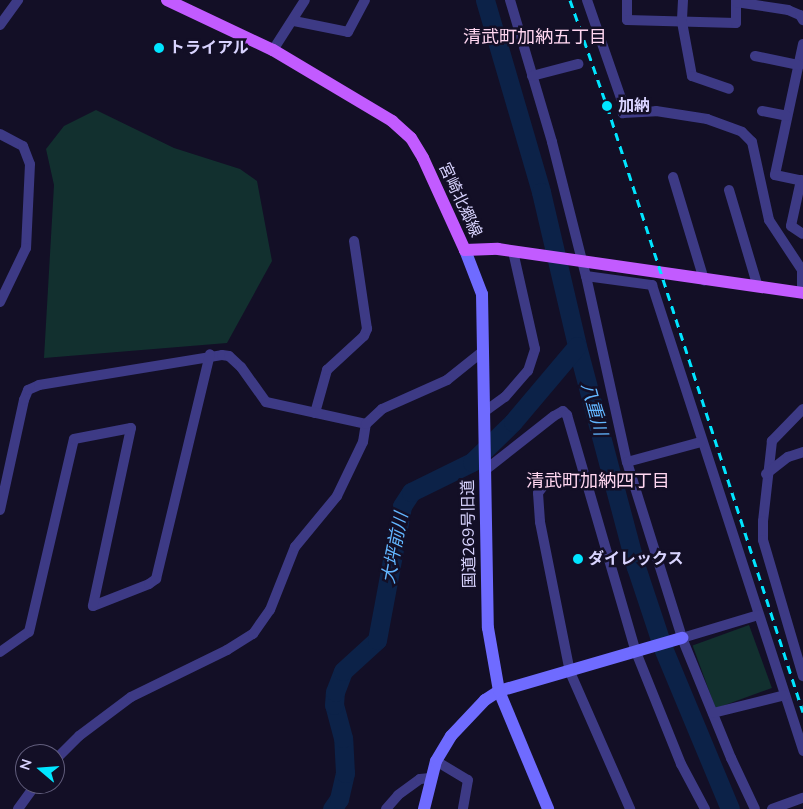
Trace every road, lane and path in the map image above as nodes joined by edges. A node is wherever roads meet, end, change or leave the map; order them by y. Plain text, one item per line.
1 (18, 0) edge
2 (167, 0) edge
3 (306, 0) edge
4 (365, 0) edge
5 (510, 0) edge
6 (587, 0) edge
7 (627, 0) edge
8 (683, 0) edge
9 (736, 1) edge
10 (803, 20) edge
11 (294, 21) junction
12 (682, 22) junction
13 (0, 25) edge
14 (803, 44) edge
15 (273, 50) junction
16 (755, 56) dead end
17 (578, 64) dead end
18 (799, 65) junction
19 (532, 76) junction
20 (729, 89) dead end
21 (762, 111) dead end
22 (787, 116) junction
23 (0, 134) edge
24 (673, 177) dead end
25 (802, 181) edge
26 (729, 190) dead end
27 (803, 234) edge
28 (354, 240) dead end
29 (465, 250) junction
30 (517, 252) junction
31 (578, 261) junction
32 (586, 276) junction
33 (704, 280) junction
34 (758, 287) junction
35 (802, 293) edge
36 (0, 302) edge
37 (482, 352) junction
38 (210, 354) junction
39 (803, 409) edge
40 (484, 412) junction
41 (315, 413) junction
42 (366, 424) junction
43 (701, 442) junction
44 (803, 452) edge
45 (0, 457) edge
46 (11, 460) junction
47 (627, 462) junction
48 (484, 466) junction
49 (766, 474) junction
50 (583, 476) junction
51 (0, 510) edge
52 (758, 615) junction
53 (680, 638) junction
54 (639, 651) junction
55 (0, 652) edge
56 (570, 672) junction
57 (803, 676) edge
58 (499, 691) junction
59 (785, 695) junction
60 (712, 713) junction
61 (65, 750) edge
62 (803, 752) edge
63 (436, 761) junction
64 (430, 778) junction
65 (29, 794) edge
66 (803, 798) edge
67 (18, 809) edge
68 (386, 809) edge
69 (424, 809) edge
70 (463, 809) edge
71 (548, 809) edge
72 (630, 809) edge
73 (704, 809) edge
74 (755, 809) edge
75 (772, 809) edge

1 - 13 street
2 - 15 main road, 宮崎北郷線
3 - 11 street
4 - 11 street
5 - 19 street
6 - 35 street
7 - 12 street
8 - 12 street
9 - 10 street
9 - 12 street
11 - 15 street
12 - 20 street
14 - 18 street
15 - 29 main road, 宮崎北郷線
16 - 18 street
17 - 19 street
18 - 22 street
19 - 31 street
21 - 22 street
22 - 25 street
23 - 36 street
24 - 33 street
25 - 27 street
26 - 34 street
28 - 41 street
29 - 30 main road, 宮崎北郷線
29 - 37 street, 国道269号旧道
30 - 31 main road, 宮崎北郷線
30 - 40 street
31 - 32 street
31 - 33 main road, 宮崎北郷線
32 - 43 street
32 - 47 street
33 - 34 main road, 宮崎北郷線
34 - 35 main road, 宮崎北郷線
37 - 40 street, 国道269号旧道
37 - 42 street
38 - 41 street
38 - 46 street
38 - 55 street
39 - 49 street
40 - 48 street, 国道269号旧道
41 - 42 street
42 - 61 street
43 - 47 street
43 - 52 street
44 - 49 street
45 - 46 street
46 - 51 street
47 - 53 street
48 - 50 street
48 - 58 street, 国道269号旧道
49 - 57 street
50 - 54 street
50 - 56 street
52 - 53 street
52 - 59 street
53 - 54 street
53 - 60 street
54 - 56 street
54 - 73 street
56 - 58 street
56 - 72 street
58 - 63 street
58 - 71 street, 国道269号旧道
59 - 60 street
59 - 62 street
60 - 74 street
63 - 64 street
63 - 70 street
64 - 68 street
64 - 69 street
65 - 67 street
66 - 75 street

